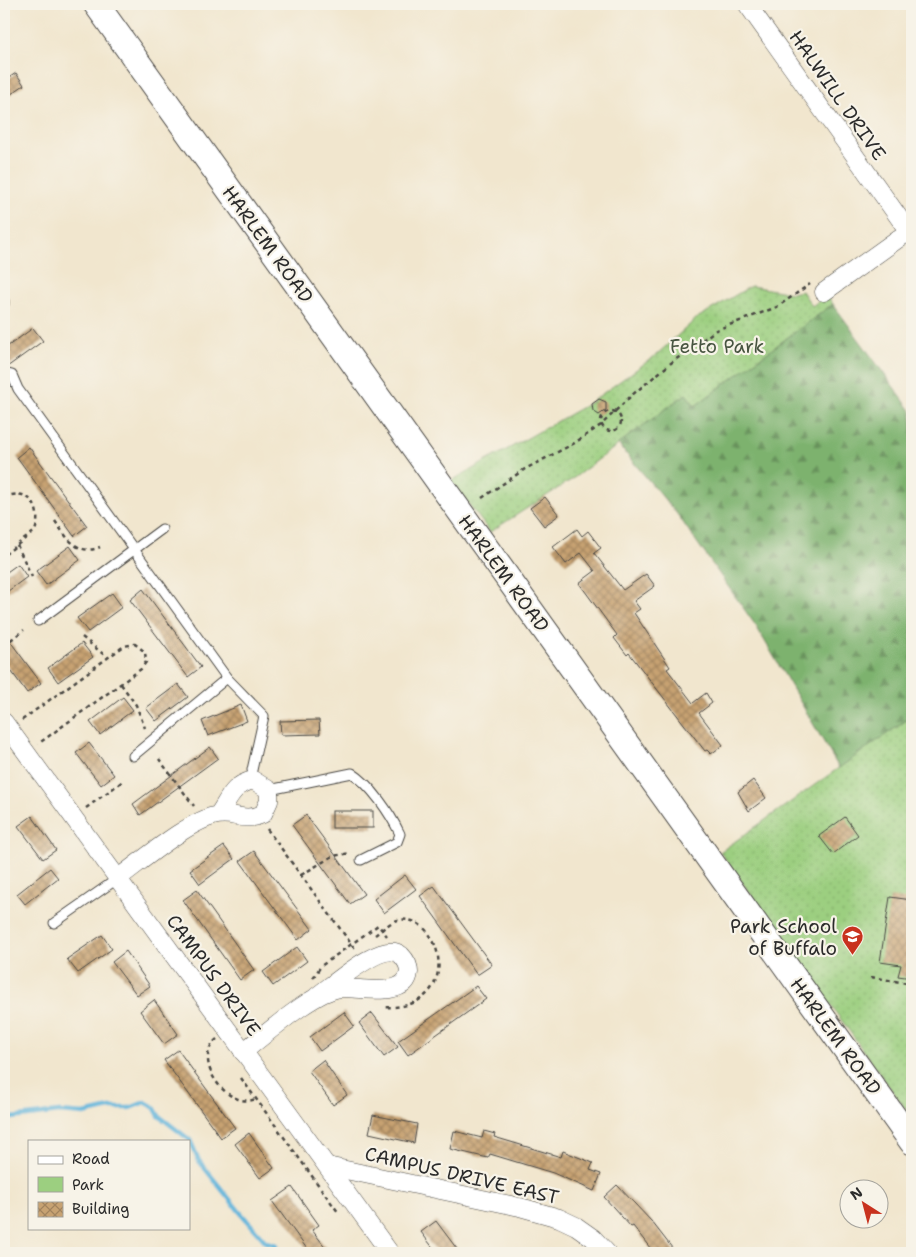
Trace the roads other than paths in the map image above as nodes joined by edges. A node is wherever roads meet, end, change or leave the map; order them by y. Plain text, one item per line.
1 (96, 4) edge
2 (747, 4) edge
3 (911, 234) edge
4 (820, 286) road end
5 (4, 373) edge
6 (162, 529) dead end
7 (134, 550) junction
8 (38, 621) dead end
9 (227, 678) junction
10 (10, 723) edge
11 (133, 756) dead end
12 (252, 770) dead end
13 (269, 790) junction
14 (218, 815) junction
15 (361, 860) dead end
16 (118, 879) junction
17 (54, 923) dead end
18 (314, 990) road end
19 (243, 1052) junction
20 (912, 1142) edge
21 (326, 1166) junction
22 (390, 1253) edge
23 (607, 1253) edge

1 - 20 main road, HARLEM ROAD
2 - 3 street, HALWILL DRIVE
3 - 4 street
5 - 7 lane
6 - 7 lane
7 - 8 lane
7 - 9 lane
9 - 11 lane
9 - 12 lane
10 - 16 street, CAMPUS DRIVE
13 - 14 street
13 - 14 street
13 - 15 lane
14 - 16 street
16 - 17 lane
16 - 19 street, CAMPUS DRIVE
18 - 19 street
19 - 21 street, CAMPUS DRIVE
21 - 22 street, CAMPUS DRIVE
21 - 23 street, CAMPUS DRIVE EAST

